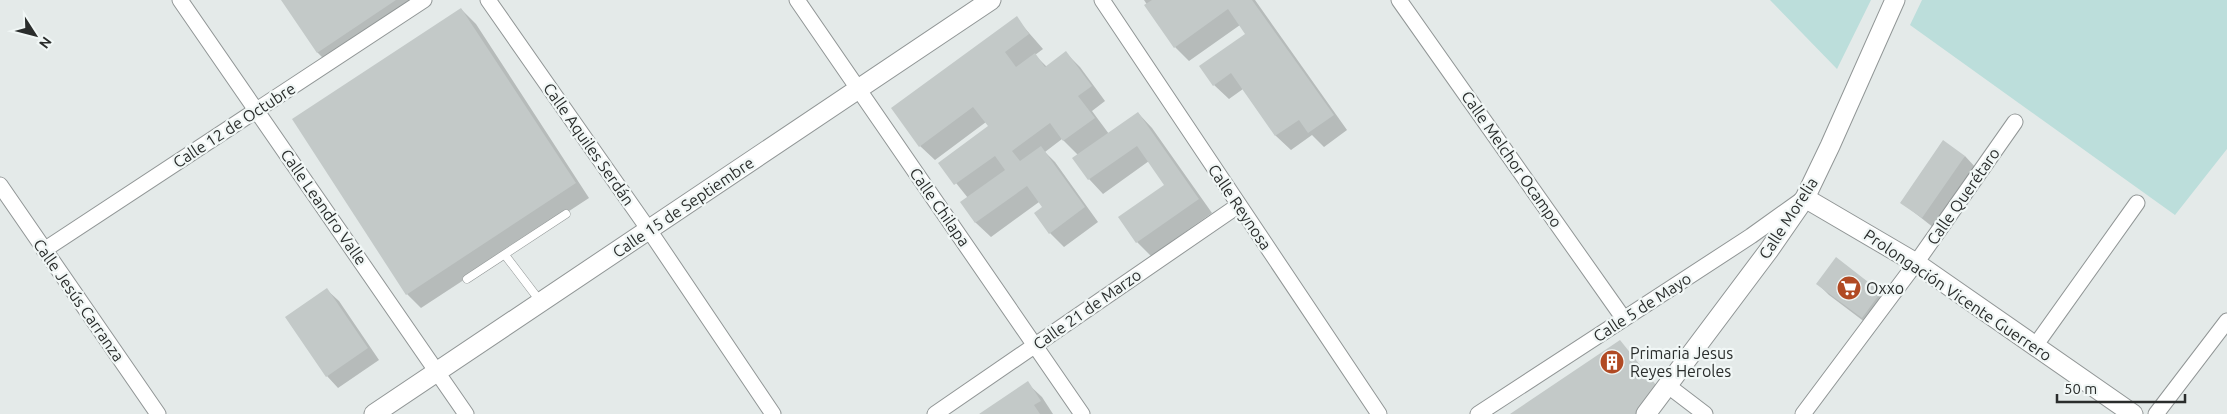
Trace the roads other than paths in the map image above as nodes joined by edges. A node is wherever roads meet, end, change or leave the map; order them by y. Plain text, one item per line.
1 (180, 0) edge
2 (424, 0) edge
3 (488, 0) edge
4 (797, 0) edge
5 (974, 0) edge
6 (991, 0) edge
7 (1102, 0) edge
8 (1399, 0) edge
9 (1895, 0) edge
10 (961, 20) junction
11 (858, 90) junction
12 (257, 109) junction
13 (2015, 122) dead end
14 (0, 185) edge
15 (1805, 198) junction
16 (2137, 203) dead end
17 (1239, 205) junction
18 (566, 214) dead end
19 (649, 230) junction
20 (44, 250) junction
21 (505, 255) junction
22 (1916, 263) junction
23 (467, 279) dead end
24 (540, 302) junction
25 (1624, 319) junction
26 (2227, 321) edge
27 (1036, 345) junction
28 (2034, 346) junction
29 (438, 371) junction
30 (1667, 385) junction
31 (158, 414) edge
32 (374, 414) edge
33 (466, 414) edge
34 (773, 414) edge
35 (935, 414) edge
36 (1082, 414) edge
37 (1379, 414) edge
38 (1478, 414) edge
39 (1646, 414) edge
40 (1705, 414) edge
41 (1803, 414) edge
42 (2133, 414) edge
43 (2156, 414) edge

1 - 12 street, Calle Leandro Valle
2 - 12 street, Calle 12 de Octubre
3 - 19 street, Calle Aquiles Serdán
4 - 11 street, Calle Chilapa
5 - 10 street
6 - 10 street, Calle 15 de Septiembre
7 - 17 street, Calle Reynosa
8 - 25 street, Calle Melchor Ocampo
9 - 15 street, Calle Morelia
10 - 11 street, Calle 15 de Septiembre
11 - 19 street, Calle 15 de Septiembre
11 - 27 street, Calle Chilapa
12 - 20 street, Calle 12 de Octubre
12 - 29 street, Calle Leandro Valle
13 - 22 street, Calle Querétaro
14 - 20 street, Calle Jesús Carranza
15 - 22 street, Prolongación Vicente Guerrero
15 - 25 street, Calle 5 de Mayo
15 - 30 street, Calle Morelia
16 - 28 street
17 - 27 street, Calle 21 de Marzo
17 - 37 street, Calle Reynosa
18 - 21 lane
19 - 24 street, Calle 15 de Septiembre
19 - 34 street, Calle Aquiles Serdán
20 - 31 street, Calle Jesús Carranza
21 - 23 lane
21 - 24 lane
22 - 28 street, Prolongación Vicente Guerrero
22 - 41 street, Calle Querétaro
24 - 29 street, Calle 15 de Septiembre
25 - 38 street, Calle 5 de Mayo
26 - 43 street
27 - 35 street, Calle 21 de Marzo
27 - 36 street, Calle Chilapa
28 - 42 street, Prolongación Vicente Guerrero
29 - 32 street, Calle 15 de Septiembre
29 - 33 street, Calle Leandro Valle
30 - 39 street, Calle Morelia
30 - 40 street

